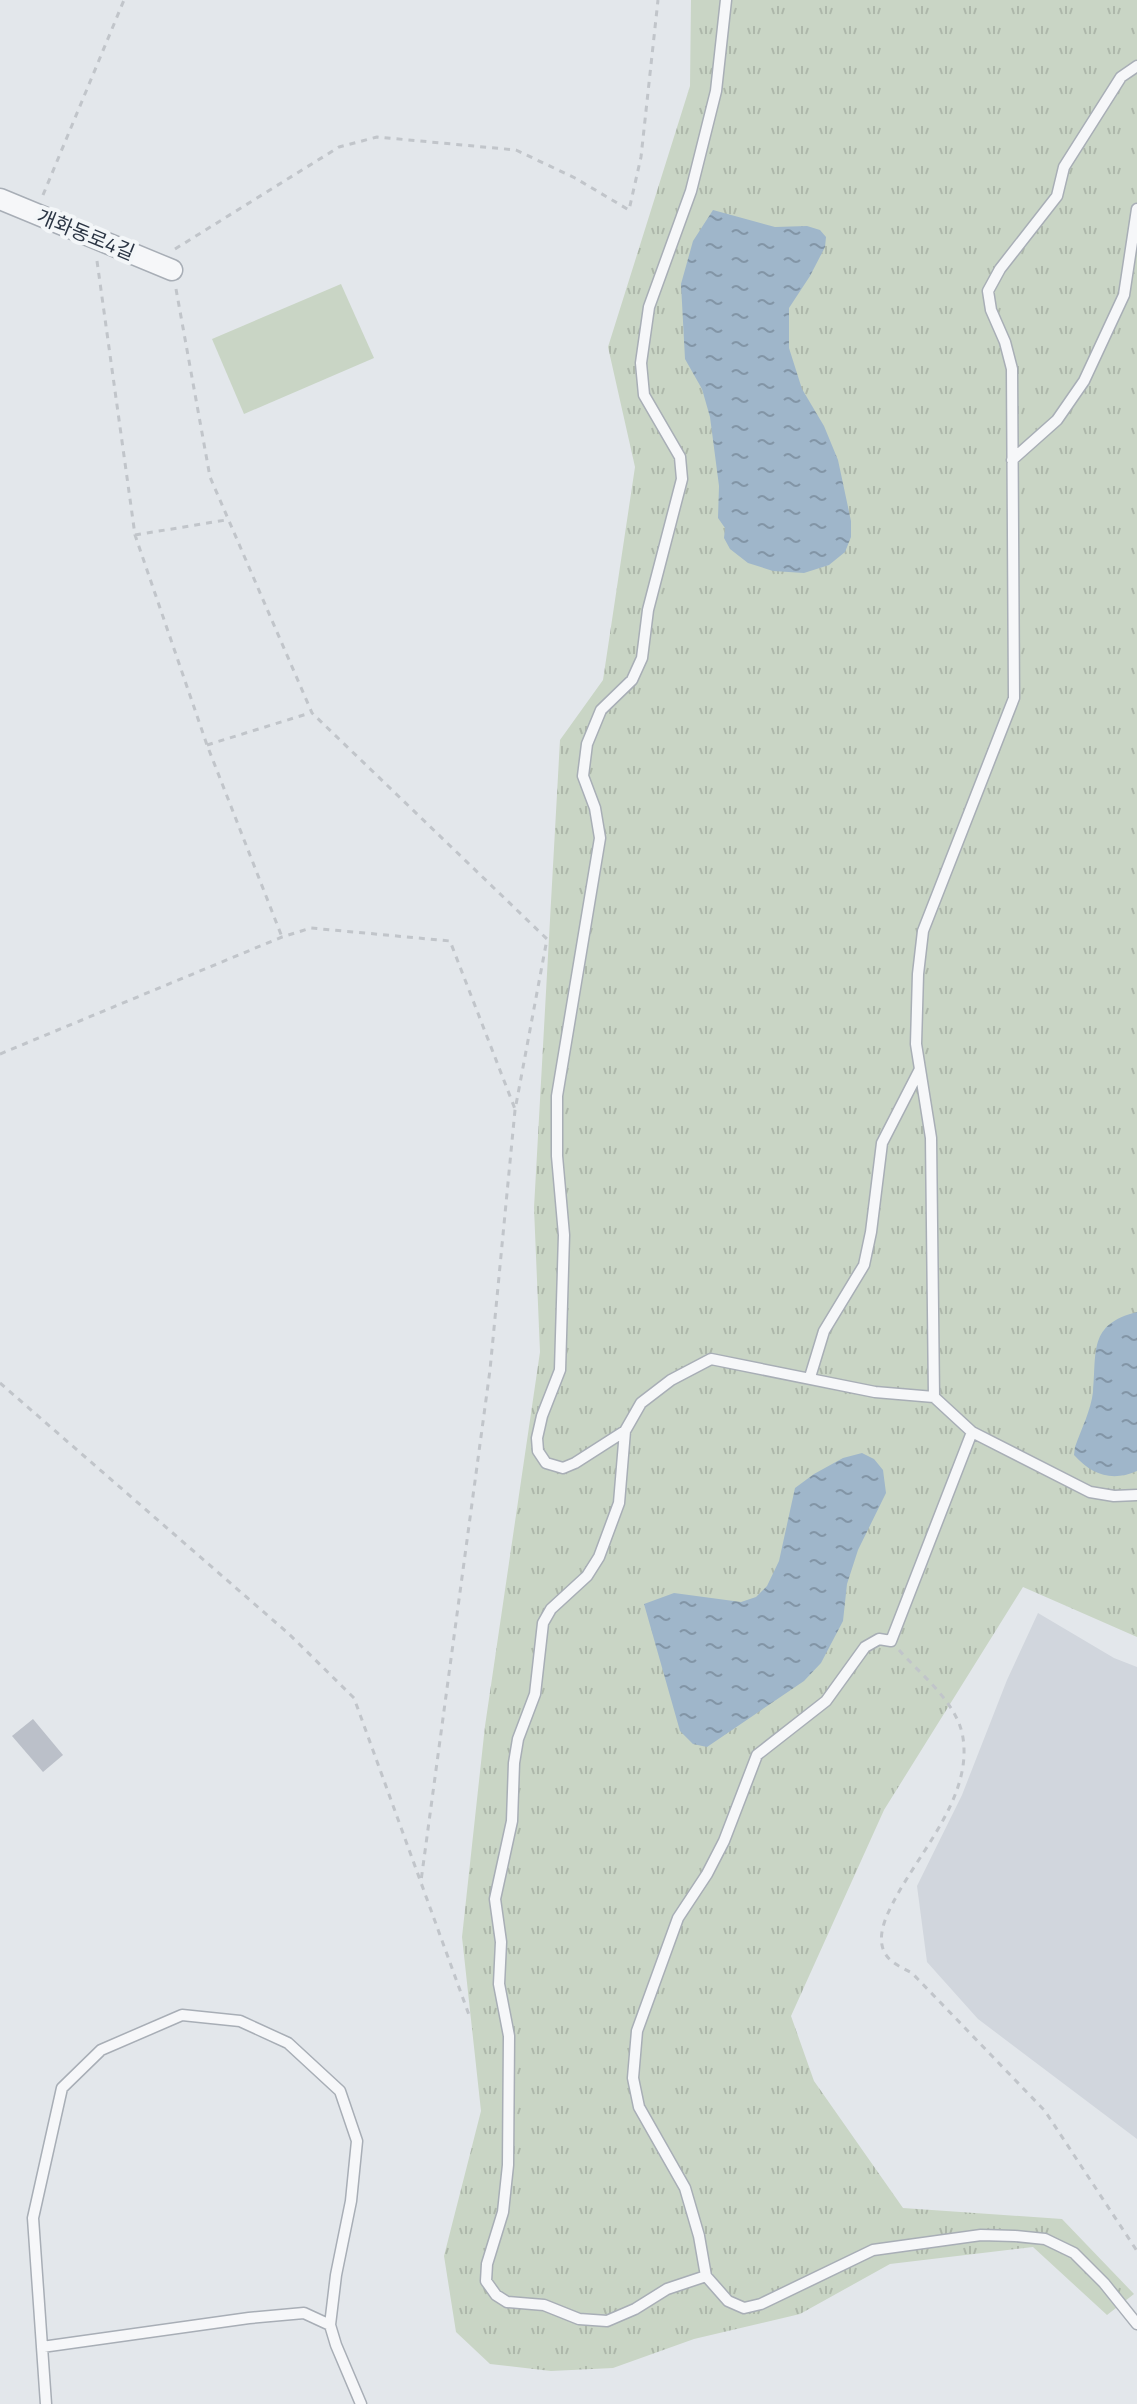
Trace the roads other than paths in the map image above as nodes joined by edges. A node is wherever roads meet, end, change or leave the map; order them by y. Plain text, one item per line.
1 (726, 0) edge
2 (1137, 66) edge
3 (0, 199) edge
4 (1137, 209) edge
5 (172, 270) road end
6 (1012, 460) junction
7 (920, 1069) junction
8 (810, 1377) junction
9 (934, 1397) junction
10 (625, 1431) junction
11 (972, 1432) junction
12 (1135, 1494) edge
13 (706, 2276) junction
14 (1137, 2324) edge
15 (330, 2325) junction
16 (42, 2347) junction
17 (46, 2404) edge
18 (361, 2404) edge

1 - 10 lane
2 - 6 lane
3 - 5 street, 개화동로4길
4 - 6 lane
6 - 7 lane
7 - 8 lane
7 - 9 lane
8 - 9 lane
8 - 10 lane
9 - 11 lane
10 - 13 lane
11 - 12 lane
11 - 13 lane
13 - 14 lane
15 - 16 lane
15 - 16 lane
15 - 18 lane
16 - 17 lane

